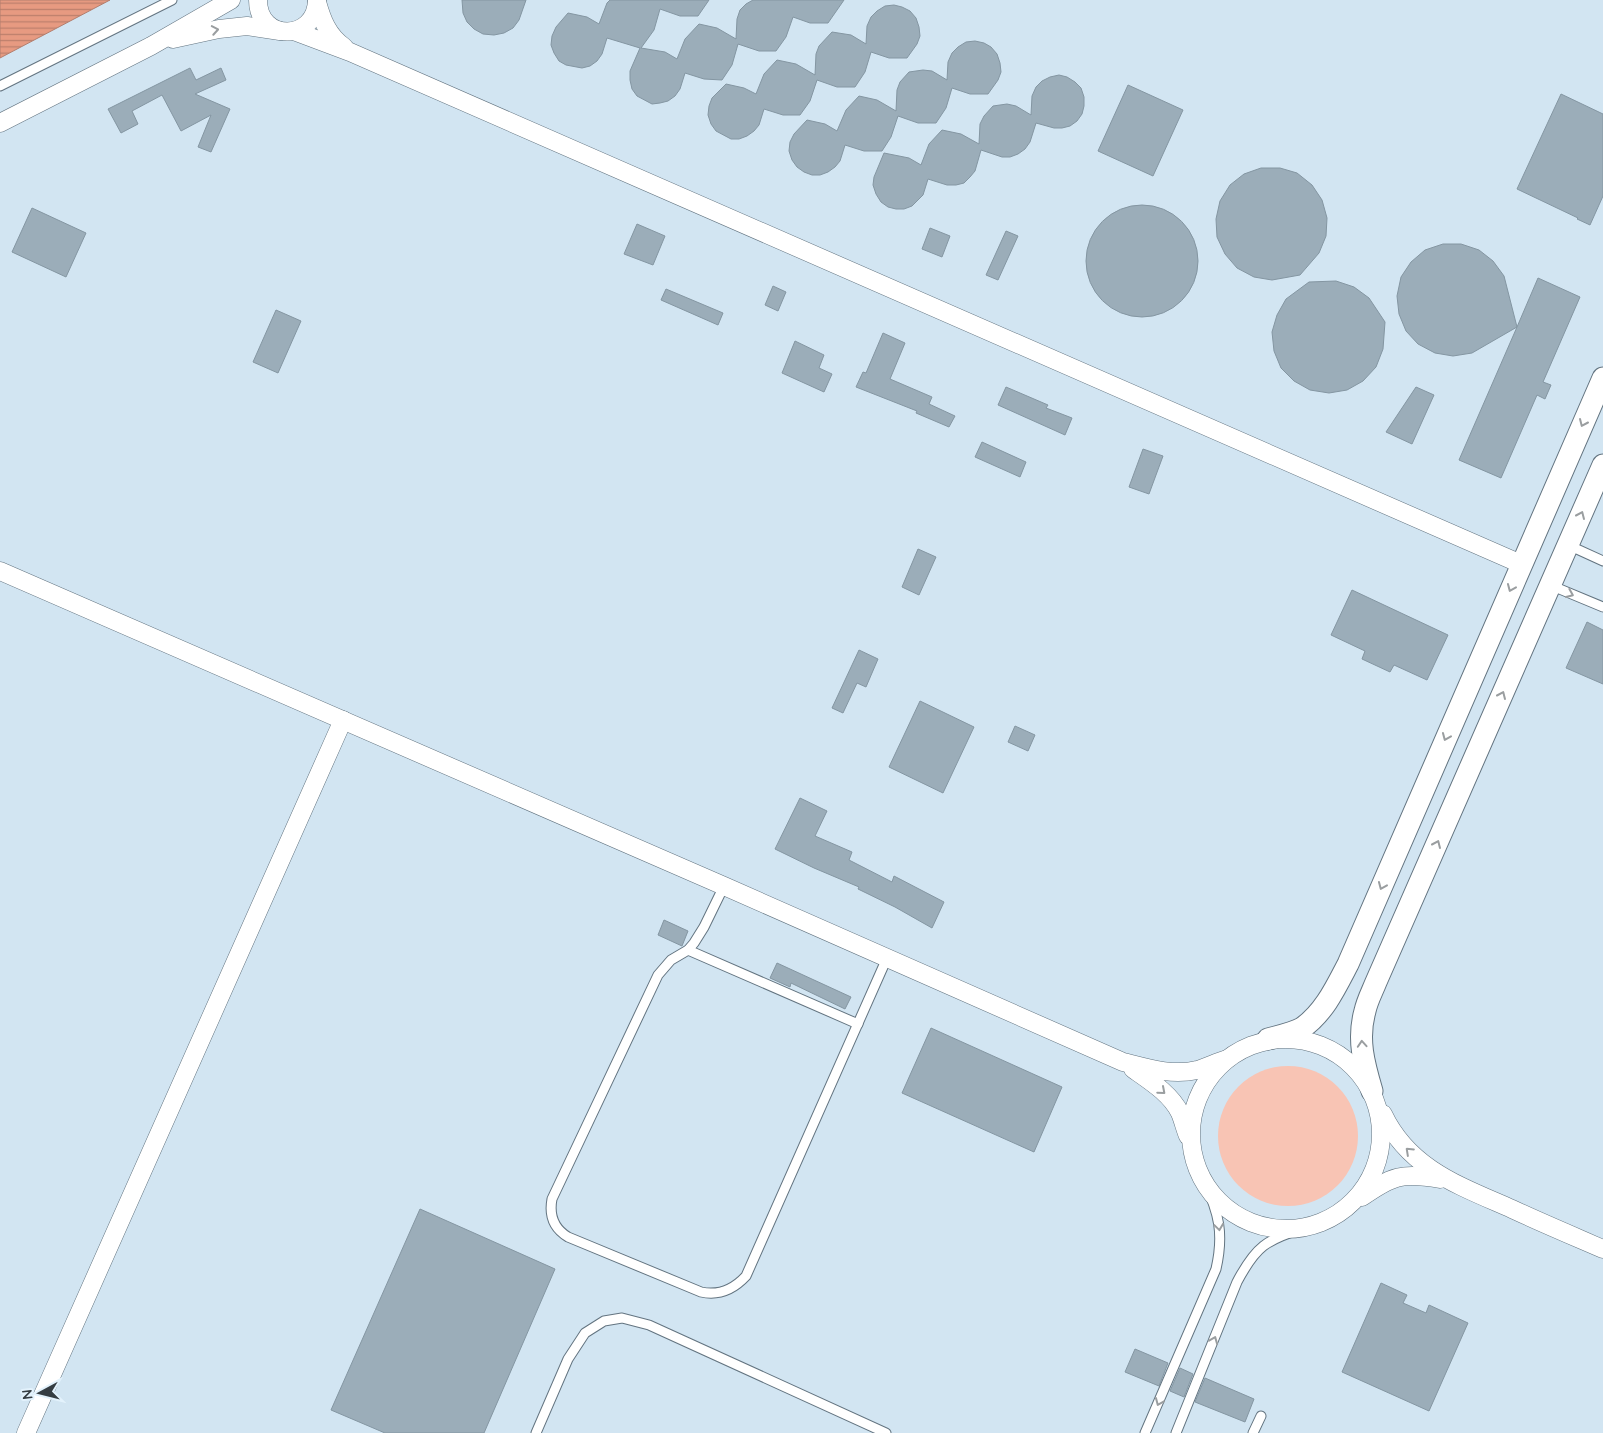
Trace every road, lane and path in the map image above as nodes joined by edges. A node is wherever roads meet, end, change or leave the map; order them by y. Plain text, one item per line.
1 (172, 0) edge
2 (231, 0) edge
3 (258, 0) edge
4 (317, 1) edge
5 (287, 31) junction
6 (151, 46) junction
7 (350, 52) junction
8 (0, 86) edge
9 (0, 124) edge
10 (1603, 378) edge
11 (1603, 465) edge
12 (1568, 545) junction
13 (1603, 561) edge
14 (1521, 564) junction
15 (0, 571) edge
16 (1550, 585) junction
17 (1603, 607) edge
18 (343, 720) junction
19 (724, 886) junction
20 (688, 950) junction
21 (887, 958) junction
22 (858, 1024) junction
23 (1268, 1039) junction
24 (1227, 1058) junction
25 (1123, 1062) junction
26 (1374, 1096) junction
27 (1192, 1147) junction
28 (1204, 1181) junction
29 (1448, 1181) junction
30 (1352, 1204) junction
31 (1304, 1228) junction
32 (1603, 1250) edge
33 (1261, 1416) dead end
34 (26, 1433) edge
35 (536, 1433) edge
36 (886, 1433) edge
37 (1145, 1433) edge
38 (1176, 1433) edge
39 (1254, 1433) edge

1 - 8 lane
2 - 6 street
3 - 5 street
4 - 5 street
4 - 7 street
6 -> 5 street
5 - 7 street
6 - 9 street
7 - 14 street
10 -> 14 street
12 -> 11 street
12 - 13 lane
12 - 16 street
14 -> 23 street
15 - 18 street
16 -> 17 lane
26 -> 16 street
18 - 19 street
18 - 34 street
19 - 20 lane
19 - 21 street
20 - 22 lane
20 - 22 lane
21 - 22 lane
21 - 25 street
23 - 24 street
23 - 26 street
24 - 25 street
24 - 27 street
25 -> 27 street
29 -> 26 street
26 - 30 street
27 - 28 street
28 - 31 street
28 -> 37 lane
29 - 30 street
29 - 32 street
30 - 31 street
38 -> 31 lane
33 - 39 lane
35 - 36 lane

